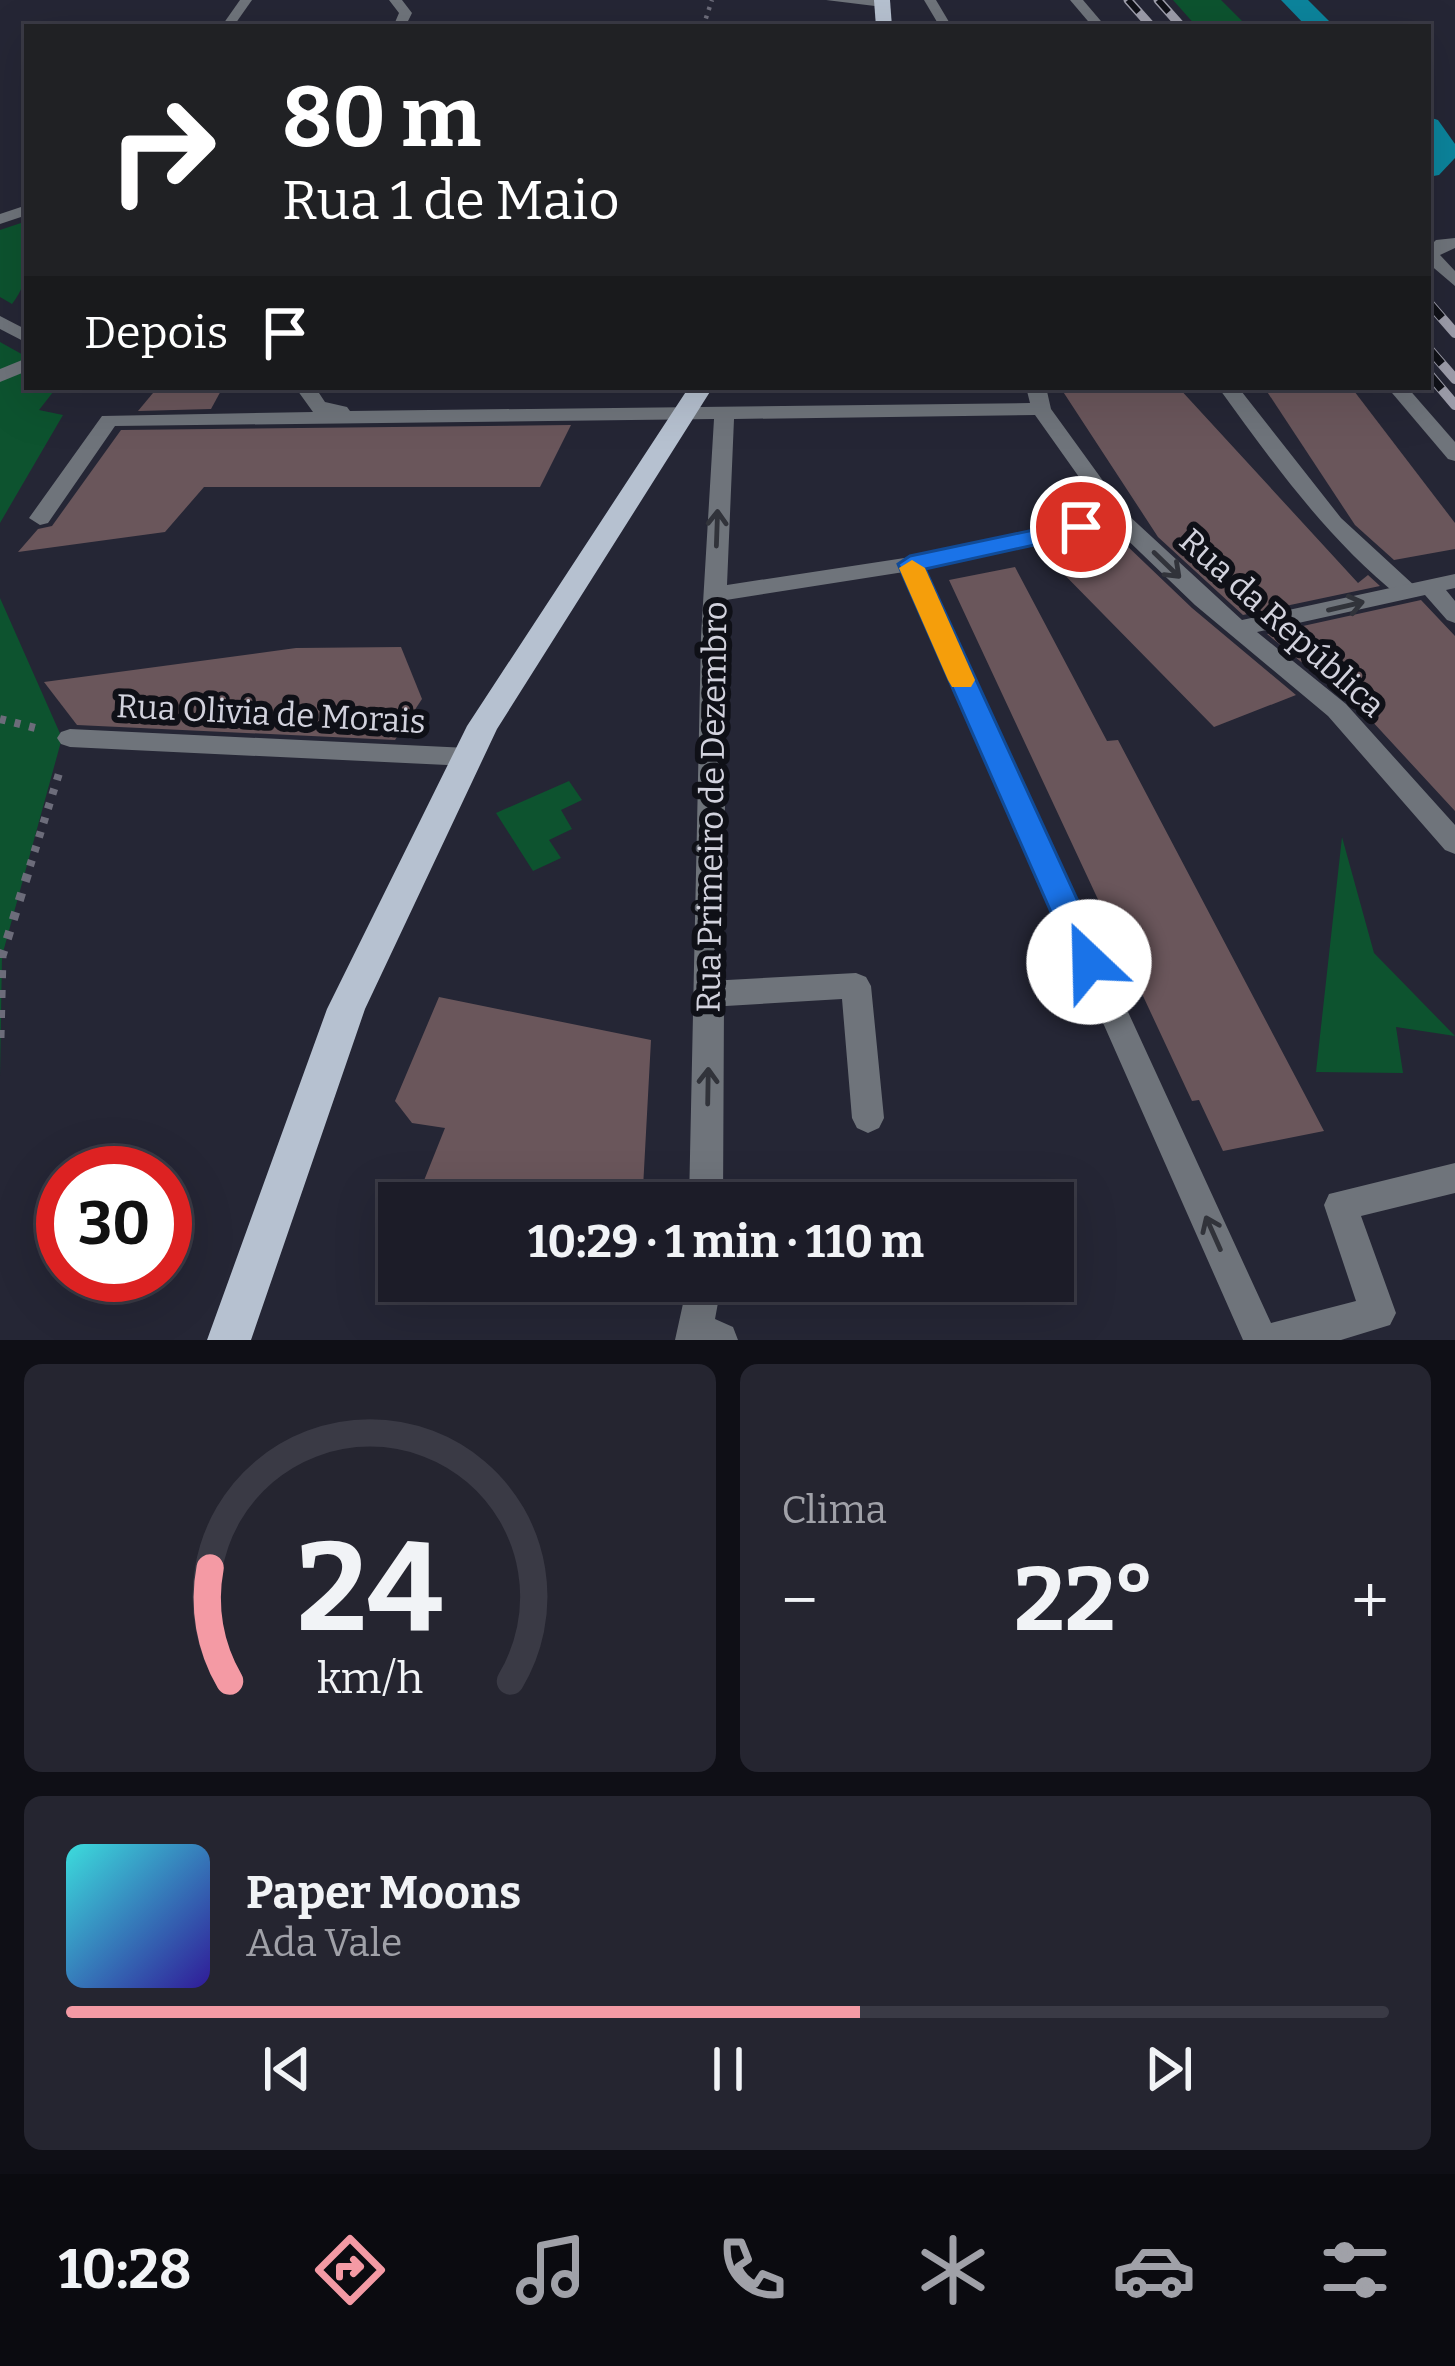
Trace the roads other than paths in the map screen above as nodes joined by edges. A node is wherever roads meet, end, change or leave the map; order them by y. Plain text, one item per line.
1 (832, 0) edge
2 (1076, 0) edge
3 (883, 2) edge
4 (1097, 24) edge
5 (1431, 256) edge
6 (1455, 281) edge
7 (307, 390) edge
8 (1230, 390) edge
9 (1399, 390) edge
10 (1039, 398) edge
11 (703, 404) edge
12 (367, 417) junction
13 (1455, 455) edge
14 (40, 518) dead end
15 (1119, 519) junction
16 (910, 564) junction
17 (1455, 581) edge
18 (1419, 589) junction
19 (715, 594) junction
20 (1455, 615) edge
21 (1237, 628) junction
22 (70, 737) road end
23 (468, 758) junction
24 (1455, 843) edge
25 (709, 994) junction
26 (868, 1118) dead end
27 (1455, 1178) edge
28 (706, 1182) edge
29 (702, 1302) edge
30 (698, 1337) edge
31 (229, 1340) edge
32 (1261, 1340) edge
33 (1272, 1340) edge

1 - 3 street
2 - 4 street
5 - 6 street
7 - 12 street
8 - 18 street
9 - 13 street
10 - 11 street
10 - 15 street, Rua da República
11 - 12 street
19 -> 11 street, Rua Primeiro de Dezembro
11 - 23 main road
12 - 14 street
15 - 16 street
15 -> 21 street, Rua da República
16 - 19 street
32 -> 16 street
17 - 18 street
18 - 20 street
21 -> 18 street
19 - 25 street, Rua Primeiro de Dezembro
21 - 24 street, Rua da República
22 - 23 street, Rua Olivia de Morais
23 - 31 main road
25 - 26 street
28 -> 25 street, Rua Primeiro de Dezembro
27 - 33 street
29 - 30 street

